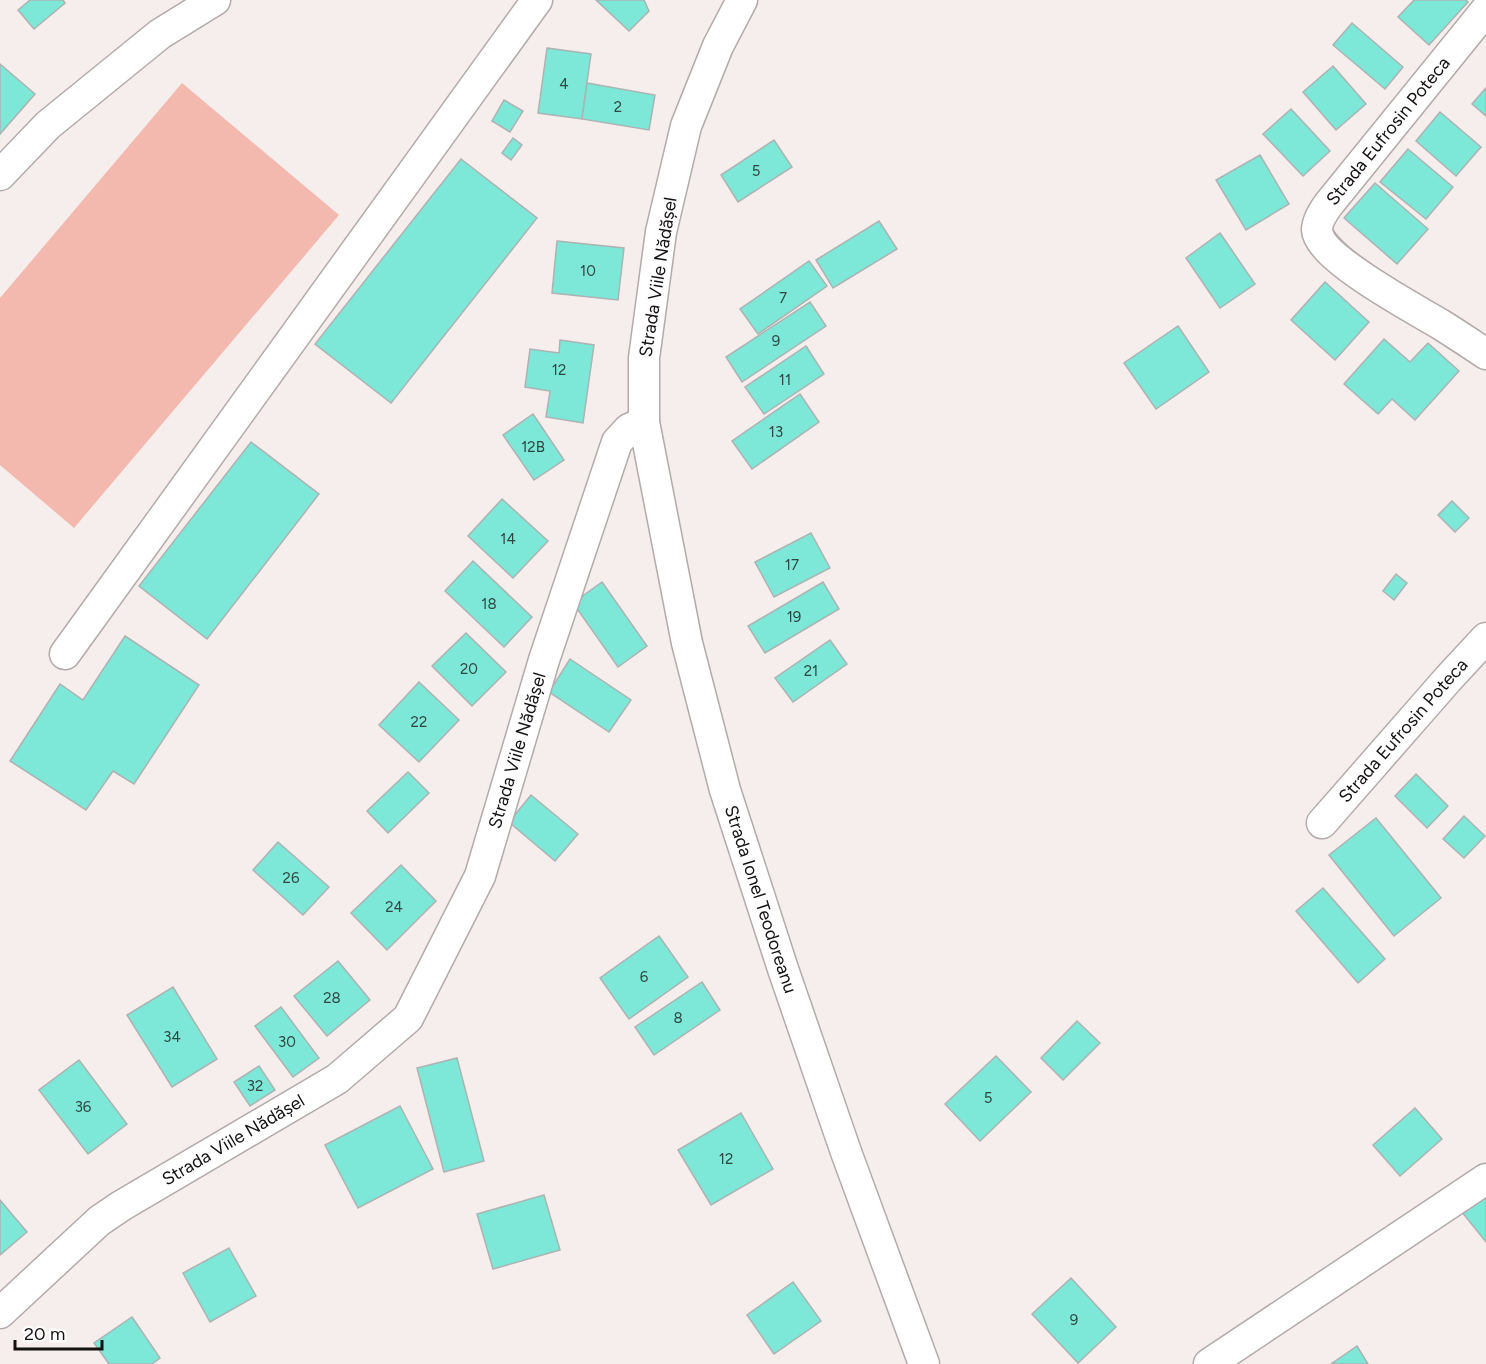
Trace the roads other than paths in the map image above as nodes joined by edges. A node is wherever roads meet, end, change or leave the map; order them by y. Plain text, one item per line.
1 (215, 0) edge
2 (537, 0) edge
3 (742, 0) edge
4 (1486, 10) edge
5 (0, 175) edge
6 (1486, 354) edge
7 (644, 422) junction
8 (1486, 638) edge
9 (65, 654) dead end
10 (1322, 823) dead end
11 (1486, 1179) edge
12 (0, 1313) edge
13 (924, 1364) edge
14 (1209, 1364) edge

1 - 5 street
2 - 9 street
3 - 7 street, Strada Viile Nădășel
4 - 6 street, Strada Eufrosin Poteca
7 - 12 street, Strada Viile Nădășel
7 - 13 street, Strada Ionel Teodoreanu
8 - 10 street, Strada Eufrosin Poteca
11 - 14 street

